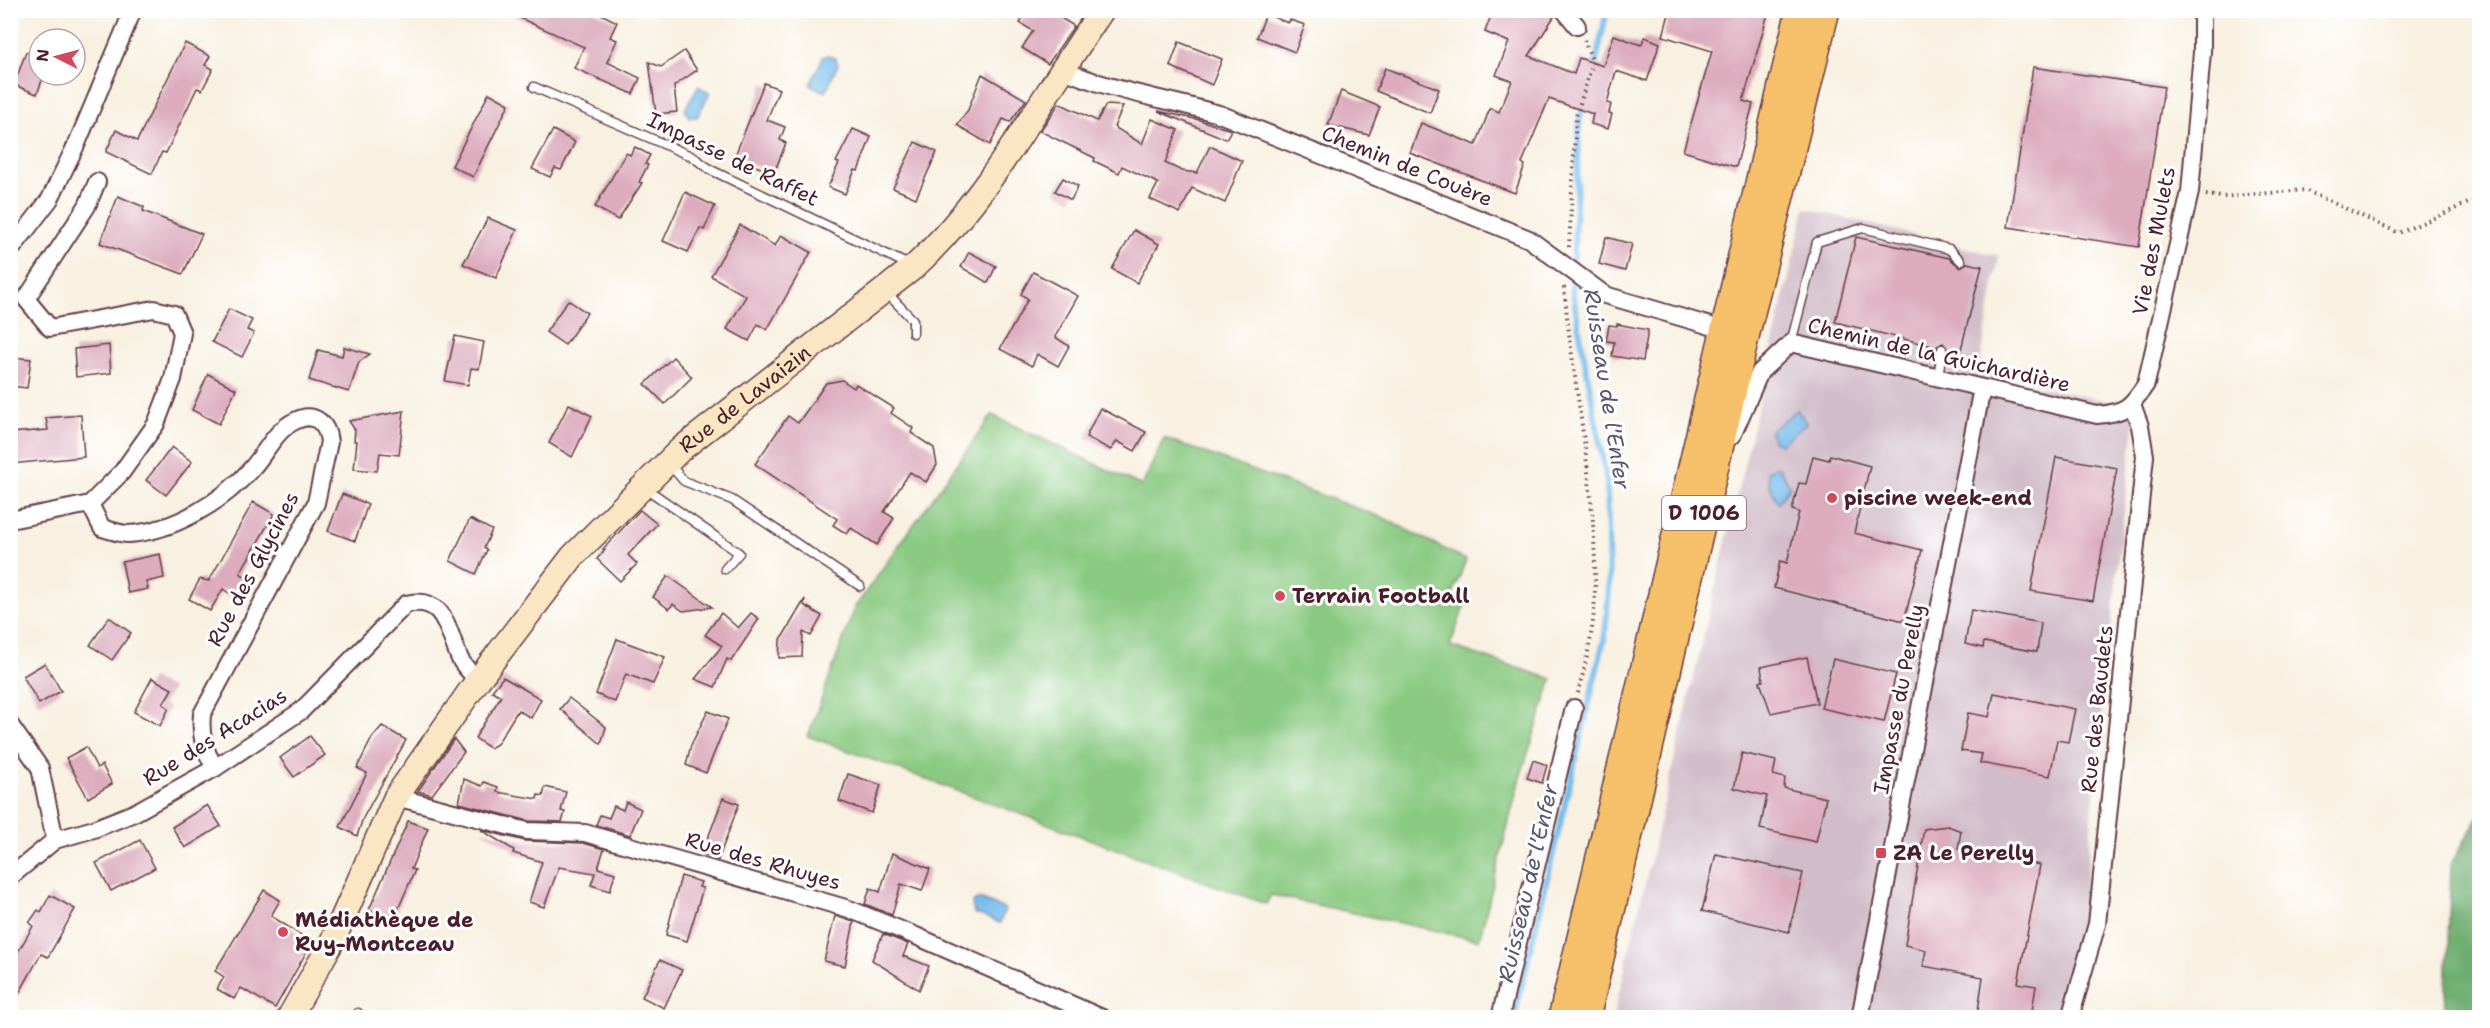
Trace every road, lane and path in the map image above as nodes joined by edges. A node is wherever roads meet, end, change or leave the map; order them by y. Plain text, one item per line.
1 (133, 10) edge
2 (1102, 10) edge
3 (1564, 10) edge
4 (1800, 10) edge
5 (1826, 10) edge
6 (2202, 10) edge
7 (1577, 26) joint
8 (1062, 69) junction
9 (534, 87) dead end
10 (97, 182) dead end
11 (2190, 192) junction
12 (2480, 198) edge
13 (10, 251) edge
14 (1961, 261) dead end
15 (915, 267) junction
16 (1565, 267) junction
17 (885, 291) junction
18 (1724, 330) junction
19 (913, 333) dead end
20 (1791, 343) junction
21 (1942, 349) dead end
22 (1938, 378) junction
23 (1982, 388) junction
24 (2132, 404) junction
25 (668, 463) junction
26 (1710, 486) junction
27 (643, 487) junction
28 (90, 504) junction
29 (10, 520) edge
30 (725, 569) dead end
31 (860, 586) dead end
32 (478, 680) junction
33 (1574, 708) joint
34 (10, 725) edge
35 (215, 768) junction
36 (396, 797) junction
37 (55, 840) junction
38 (10, 877) edge
39 (290, 1017) edge
40 (1102, 1017) edge
41 (1500, 1017) edge
42 (1562, 1017) edge
43 (1586, 1017) edge
44 (1860, 1017) edge
45 (2070, 1017) edge

1 - 13 street
2 - 8 main road, Rue de Lavaizin
3 - 7 street
4 - 18 main road, D 1006
5 - 26 main road, D 1006
6 - 11 street, Vie des Mulets
7 - 16 path
8 - 15 main road, Rue de Lavaizin
8 - 16 street, Chemin de Couère
9 - 15 lane, Impasse de Raffet
10 - 28 street
11 - 12 path
11 - 24 street, Vie des Mulets
14 - 20 lane
15 - 17 main road, Rue de Lavaizin
16 - 18 street, Chemin de Couère
16 - 33 path
17 - 19 lane
17 - 25 main road, Rue de Lavaizin
18 - 42 main road, D 1006
20 - 22 street, Chemin de la Guichardière
20 - 26 street, Chemin de la Guichardière
21 - 22 lane
22 - 23 street, Chemin de la Guichardière
23 - 24 street, Chemin de la Guichardière
23 - 44 street, Impasse du Perelly
24 - 45 street, Rue des Baudets
25 - 27 main road, Rue de Lavaizin
25 - 31 lane
26 - 43 main road, D 1006
27 - 30 lane
27 - 32 main road, Rue de Lavaizin
28 - 29 street
28 - 35 street, Rue des Glycines
32 - 35 street, Rue des Acacias
32 - 36 main road, Rue de Lavaizin
33 - 41 street
34 - 37 street
35 - 37 street, Rue des Acacias
36 - 39 main road, Rue de Lavaizin
36 - 40 street, Rue des Rhuyes
37 - 38 street

